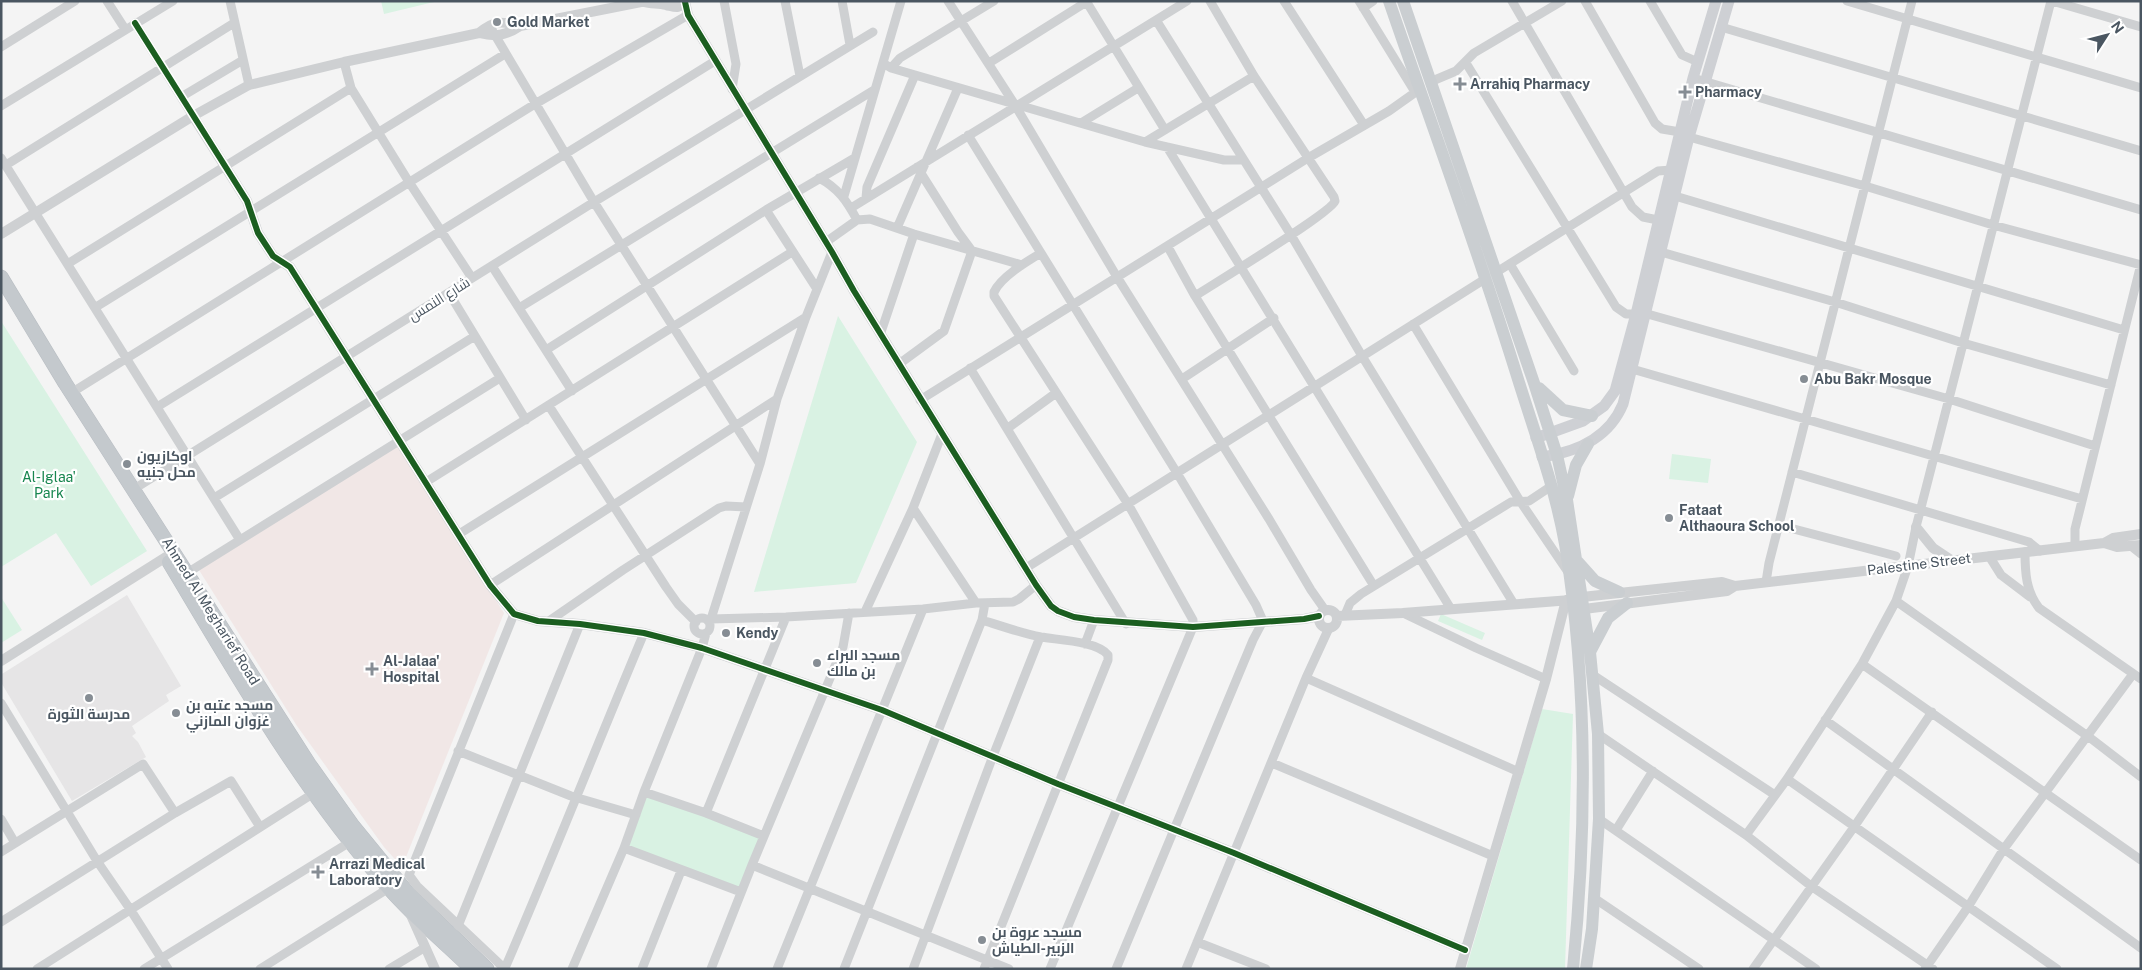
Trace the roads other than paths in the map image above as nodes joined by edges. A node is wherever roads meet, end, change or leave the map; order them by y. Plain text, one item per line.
1 (75, 1) edge
2 (107, 1) edge
3 (173, 1) edge
4 (230, 1) edge
5 (724, 1) edge
6 (786, 1) edge
7 (842, 1) edge
8 (902, 1) edge
9 (948, 1) edge
10 (994, 1) edge
11 (1187, 1) edge
12 (1210, 1) edge
13 (1284, 1) edge
14 (1373, 1) edge
15 (1389, 1) edge
16 (1403, 1) edge
17 (1512, 1) edge
18 (1562, 1) edge
19 (1584, 1) edge
20 (1650, 1) edge
21 (1716, 1) edge
22 (1729, 1) edge
23 (1847, 1) edge
24 (1912, 1) edge
25 (2052, 1) edge
26 (645, 2) edge
27 (1087, 2) edge
28 (1361, 4) edge
29 (679, 6) edge
30 (1156, 20) junction
31 (1907, 20) junction
32 (961, 21) junction
33 (505, 22) junction
34 (135, 23) junction
35 (234, 23) junction
36 (1524, 23) junction
37 (492, 24) junction
38 (520, 26) junction
39 (1721, 27) junction
40 (2141, 27) edge
41 (125, 29) junction
42 (873, 32) dead end
43 (479, 33) junction
44 (507, 34) junction
45 (495, 37) junction
46 (850, 45) junction
47 (1114, 46) junction
48 (1, 47) edge
49 (504, 51) junction
50 (2036, 58) junction
51 (243, 60) junction
52 (714, 61) junction
53 (344, 62) junction
54 (1466, 62) junction
55 (1698, 62) junction
56 (989, 63) junction
57 (887, 66) junction
58 (163, 68) junction
59 (915, 75) junction
60 (800, 76) junction
61 (1254, 76) junction
62 (1892, 78) junction
63 (1699, 80) junction
64 (249, 85) junction
65 (351, 88) junction
66 (958, 88) junction
67 (1138, 88) junction
68 (1421, 88) junction
69 (2141, 88) edge
70 (732, 89) junction
71 (874, 90) junction
72 (181, 97) junction
73 (535, 104) junction
74 (1208, 104) junction
75 (1016, 105) junction
76 (1, 106) edge
77 (744, 110) junction
78 (2022, 115) junction
79 (193, 116) junction
80 (1081, 124) junction
81 (1364, 125) junction
82 (1165, 130) junction
83 (1879, 131) junction
84 (378, 132) junction
85 (968, 134) junction
86 (1684, 134) junction
87 (1145, 142) junction
88 (1167, 147) junction
89 (2141, 151) edge
90 (564, 154) junction
91 (771, 154) junction
92 (1308, 158) junction
93 (853, 159) junction
94 (1243, 160) junction
95 (926, 161) junction
96 (4, 162) edge
97 (224, 166) junction
98 (919, 170) junction
99 (1671, 170) junction
100 (2007, 171) junction
101 (819, 178) junction
102 (409, 182) junction
103 (1865, 186) junction
104 (1261, 187) junction
105 (795, 193) junction
106 (1623, 193) junction
107 (844, 196) junction
108 (1674, 196) junction
109 (866, 198) junction
110 (594, 202) junction
111 (851, 208) junction
112 (251, 210) junction
113 (766, 210) junction
114 (2141, 210) edge
115 (35, 212) junction
116 (1213, 218) junction
117 (857, 220) junction
118 (1658, 220) junction
119 (1993, 225) junction
120 (897, 228) junction
121 (1568, 228) junction
122 (441, 231) junction
123 (1, 234) edge
124 (914, 234) junction
125 (1291, 235) junction
126 (826, 242) junction
127 (621, 245) junction
128 (1168, 247) junction
129 (1849, 248) junction
130 (972, 251) junction
131 (1656, 251) junction
132 (792, 252) junction
133 (832, 252) junction
134 (1041, 253) junction
135 (283, 261) junction
136 (69, 264) junction
137 (1510, 264) junction
138 (2141, 264) edge
139 (1022, 265) junction
140 (1241, 265) junction
141 (492, 266) junction
142 (1490, 276) junction
143 (1, 277) edge
144 (1117, 277) junction
145 (472, 278) junction
146 (647, 286) junction
147 (1977, 287) junction
148 (817, 290) junction
149 (449, 293) junction
150 (1, 294) edge
151 (1195, 296) junction
152 (1835, 302) junction
153 (1074, 305) junction
154 (96, 307) junction
155 (519, 308) junction
156 (315, 309) junction
157 (1640, 314) junction
158 (806, 317) junction
159 (1274, 318) junction
160 (1413, 324) junction
161 (674, 328) junction
162 (2124, 330) junction
163 (881, 332) junction
164 (475, 336) junction
165 (1021, 337) junction
166 (1963, 343) junction
167 (1227, 348) junction
168 (546, 350) junction
169 (1362, 356) junction
170 (127, 358) junction
171 (346, 358) junction
172 (1820, 362) junction
173 (899, 364) junction
174 (970, 368) junction
175 (1632, 369) junction
176 (1574, 371) dead end
177 (500, 378) junction
178 (706, 378) junction
179 (1182, 379) junction
180 (1534, 383) junction
181 (2110, 385) junction
182 (1315, 386) junction
183 (572, 391) junction
184 (71, 393) junction
185 (1056, 393) junction
186 (777, 399) junction
187 (1949, 399) junction
188 (373, 400) junction
189 (920, 400) junction
190 (550, 406) junction
191 (157, 407) junction
192 (1268, 415) junction
193 (1592, 416) junction
194 (1806, 419) junction
195 (526, 420) junction
196 (736, 425) junction
197 (1008, 428) junction
198 (1551, 433) junction
199 (942, 434) junction
200 (1536, 438) junction
201 (399, 440) junction
202 (1222, 444) junction
203 (1588, 444) junction
204 (2095, 446) junction
205 (187, 455) junction
206 (1557, 455) junction
207 (1934, 456) junction
208 (582, 457) junction
209 (1542, 458) junction
210 (760, 464) junction
211 (1792, 472) junction
212 (1177, 473) junction
213 (426, 482) junction
214 (1550, 487) junction
215 (134, 489) junction
216 (214, 498) junction
217 (2082, 499) junction
218 (1567, 500) junction
219 (1520, 501) junction
220 (1128, 504) junction
221 (614, 505) junction
222 (746, 507) junction
223 (913, 508) junction
224 (1920, 510) junction
225 (1779, 525) junction
226 (1916, 526) junction
227 (1469, 527) junction
228 (459, 534) junction
229 (2141, 534) edge
230 (1075, 537) junction
231 (240, 540) junction
232 (2104, 543) junction
233 (2136, 545) edge
234 (2075, 546) junction
235 (2040, 550) junction
236 (2025, 552) junction
237 (2141, 554) edge
238 (647, 555) junction
239 (1896, 556) dead end
240 (1989, 556) junction
241 (166, 557) junction
242 (1420, 558) junction
243 (1951, 560) junction
244 (1577, 561) junction
245 (1908, 566) junction
246 (1026, 568) junction
247 (187, 574) junction
248 (1568, 574) junction
249 (1766, 582) junction
250 (490, 585) junction
251 (1036, 585) junction
252 (1374, 586) junction
253 (1623, 597) junction
254 (2030, 597) junction
255 (1576, 601) junction
256 (1896, 601) junction
257 (981, 603) junction
258 (1514, 604) junction
259 (924, 609) junction
260 (1451, 610) junction
261 (865, 612) junction
262 (849, 613) junction
263 (1322, 613) junction
264 (1403, 613) junction
265 (514, 614) junction
266 (1341, 615) junction
267 (786, 617) junction
268 (709, 620) junction
269 (982, 620) junction
270 (1094, 620) junction
271 (549, 621) junction
272 (1263, 621) junction
273 (696, 622) junction
274 (580, 624) junction
275 (1126, 624) junction
276 (1193, 627) junction
277 (1329, 628) junction
278 (644, 633) junction
279 (706, 633) junction
280 (1040, 637) junction
281 (1085, 644) junction
282 (702, 648) junction
283 (1590, 652) junction
284 (1, 661) edge
285 (1862, 664) junction
286 (240, 669) junction
287 (763, 670) junction
288 (1592, 675) junction
289 (2137, 676) edge
290 (1306, 678) junction
291 (1546, 679) junction
292 (823, 691) junction
293 (1, 704) edge
294 (882, 710) junction
295 (1932, 712) junction
296 (1825, 720) junction
297 (937, 732) junction
298 (1598, 734) junction
299 (2089, 736) junction
300 (458, 751) junction
301 (993, 756) junction
302 (1272, 763) junction
303 (1892, 768) junction
304 (1653, 771) junction
305 (1519, 772) junction
306 (519, 776) junction
307 (2141, 777) edge
308 (1787, 779) junction
309 (1058, 784) junction
310 (314, 792) junction
311 (644, 792) junction
312 (2047, 792) junction
313 (1775, 795) junction
314 (575, 798) junction
315 (1116, 808) junction
316 (66, 811) junction
317 (175, 813) junction
318 (706, 813) junction
319 (636, 815) junction
320 (1599, 819) junction
321 (1, 820) edge
322 (260, 827) junction
323 (1854, 827) junction
324 (1173, 830) junction
325 (1616, 830) junction
326 (1746, 835) junction
327 (764, 836) junction
328 (350, 842) junction
329 (15, 843) junction
330 (624, 848) junction
331 (2003, 850) junction
332 (1, 852) edge
333 (1234, 854) junction
334 (1492, 856) junction
335 (2141, 860) edge
336 (97, 861) junction
337 (752, 865) junction
338 (681, 871) junction
339 (1811, 886) junction
340 (389, 888) junction
341 (809, 888) junction
342 (741, 892) junction
343 (1594, 898) junction
344 (1968, 907) junction
345 (408, 908) junction
346 (130, 909) junction
347 (865, 912) junction
348 (1, 922) edge
349 (458, 926) junction
350 (926, 937) junction
351 (1775, 940) junction
352 (1197, 942) junction
353 (424, 948) junction
354 (2141, 948) edge
355 (1465, 950) junction
356 (161, 958) junction
357 (988, 960) junction
358 (1928, 967) edge
359 (36, 969) edge
360 (144, 969) edge
361 (168, 969) edge
362 (260, 969) edge
363 (389, 969) edge
364 (435, 969) edge
365 (472, 969) edge
366 (487, 969) edge
367 (505, 969) edge
368 (572, 969) edge
369 (642, 969) edge
370 (711, 969) edge
371 (777, 969) edge
372 (844, 969) edge
373 (913, 969) edge
374 (984, 969) edge
375 (1009, 969) edge
376 (1050, 969) edge
377 (1116, 969) edge
378 (1186, 969) edge
379 (1266, 969) edge
380 (1460, 969) edge
381 (1573, 969) edge
382 (1586, 969) edge
383 (1698, 969) edge
384 (1753, 969) edge
385 (1816, 969) edge
386 (2057, 969) edge

1 - 48 street
2 - 41 street
3 - 34 street
4 - 35 street
5 - 70 street
6 - 60 street
7 - 46 street
8 - 57 street
9 - 32 street
10 - 32 street
11 - 30 street
12 - 61 street
13 - 81 street
14 - 28 street
15 - 68 main road
16 - 68 main road
17 - 36 street
18 - 36 street
19 - 86 street
20 - 55 street
21 - 55 main road
22 - 39 main road
23 - 31 street
24 - 31 street
25 - 40 street
25 - 50 street
26 - 29 street
26 - 38 street
27 - 47 street
27 - 56 street
28 - 68 street
29 - 52 street
29 - 73 street
30 - 47 street
30 - 74 street
31 - 50 street
31 - 62 street
32 - 56 street
32 - 57 street
33 - 37 street
33 - 38 street
33 - 44 street
34 - 41 street
34 - 58 street
35 - 51 street
35 - 58 street
36 - 54 street
36 - 106 street
37 - 43 street
37 - 45 street
38 - 44 street
39 - 62 street
39 - 63 main road
41 - 76 street
42 - 46 street, شارع النمس
43 - 45 street
43 - 53 street
44 - 45 street
44 - 49 street
45 - 49 street
46 - 60 street, شارع النمس
47 - 67 street
47 - 75 street
49 - 73 street
49 - 84 street
50 - 69 street
50 - 78 street
51 - 64 street
51 - 72 street
52 - 70 street
52 - 90 street
53 - 64 street
53 - 65 street
54 - 68 street
54 - 121 street
55 - 63 main road
56 - 75 street
57 - 59 street
57 - 71 street
58 - 72 street
58 - 96 street
59 - 66 street
59 - 109 street
60 - 77 street, شارع النمس
61 - 74 street
61 - 92 street
62 - 78 street
62 - 83 street
63 - 83 street
63 - 86 main road
64 - 79 street
65 - 84 street
65 - 97 street
66 - 75 street
66 - 95 street
67 - 80 street
67 - 82 street
68 - 81 street
68 - 142 main road
70 - 77 street
71 - 91 street
71 - 93 street
72 - 79 street
73 - 90 street
73 - 102 street
74 - 82 street
74 - 94 street
75 - 80 street
75 - 85 street
75 - 144 street
77 - 91 street
77 - 110 street, شارع النمس
78 - 89 street
78 - 100 street
79 - 97 street
79 - 115 street
80 - 87 street
81 - 92 street
82 - 87 street
83 - 100 street
83 - 103 street
84 - 102 street
84 - 112 street
85 - 95 street
85 - 134 street
86 - 99 main road
86 - 103 street
86 - 108 main road
87 - 88 street
88 - 94 street
88 - 116 street
90 - 110 street
90 - 122 street
91 - 105 street
91 - 127 street
92 - 104 street
92 - 125 street
93 - 101 street
93 - 107 street
94 - 104 street
95 - 98 street
96 - 115 street
97 - 112 street
97 - 136 street
98 - 109 street
98 - 120 street
98 - 130 street
99 - 106 street
99 - 118 main road
100 - 114 street
100 - 119 street
101 - 105 street
101 - 107 street
102 - 122 street
102 - 135 street
103 - 119 street
103 - 129 street
104 - 116 street
104 - 125 street
105 - 113 street
105 - 126 street
106 - 118 street
106 - 121 street
107 - 111 street
108 - 129 street
108 - 131 main road
109 - 111 street
110 - 127 street
110 - 141 street, شارع النمس
111 - 117 street
112 - 135 street
112 - 154 street
113 - 132 street
113 - 146 street
115 - 123 street
115 - 136 street
116 - 128 street
116 - 140 street
117 - 120 street
117 - 126 street
118 - 131 main road
119 - 138 street
119 - 147 street
120 - 124 street
121 - 137 street
121 - 157 street
122 - 145 street
122 - 156 street
124 - 130 street
124 - 163 street
125 - 140 street
125 - 169 street
126 - 133 street
127 - 146 street
127 - 155 street
128 - 144 street
128 - 151 street
129 - 147 street
129 - 152 street
130 - 139 street
130 - 173 street
131 - 152 street
131 - 157 main road
132 - 148 street
132 - 161 street
133 - 148 street
133 - 163 street
134 - 139 street
134 - 153 street
135 - 156 street
135 - 170 street
136 - 154 street
137 - 142 street
137 - 176 street
138 - 162 street
139 - 165 street
140 - 151 street
140 - 159 street
141 - 145 street, شارع النمس
141 - 155 street
142 - 160 street
142 - 180 main road
142 - 200 main road
143 - 184 highway, Ahmed Al Megharief Road
144 - 153 street
144 - 179 street
145 - 149 street, شارع النمس
146 - 161 street
146 - 168 street
147 - 162 street
147 - 166 street
148 - 158 street
149 - 164 street
149 - 171 street, شارع النمس
150 - 241 highway, Ahmed Al Megharief Road
151 - 167 street
152 - 166 street
152 - 172 street
153 - 165 street
153 - 212 street
154 - 170 street
155 - 168 street
156 - 171 street
156 - 191 street
157 - 172 street
157 - 175 main road
157 - 193 main road
158 - 178 street
158 - 186 street
159 - 167 street
159 - 182 street
160 - 169 street
160 - 219 street
161 - 178 street
161 - 183 street
162 - 181 street
163 - 173 street
164 - 177 street
164 - 188 street
165 - 174 street
165 - 185 street
166 - 181 street
166 - 187 street
167 - 179 street
167 - 192 street
168 - 183 street
169 - 182 street
169 - 227 street
170 - 184 street
170 - 191 street
171 - 188 street
171 - 205 street, شارع النمس
172 - 187 street
172 - 194 street
173 - 189 street
174 - 189 street
174 - 197 street
175 - 194 street
175 - 203 main road
177 - 195 street
177 - 201 street
178 - 196 street
178 - 208 street
179 - 202 street
180 - 193 main road
180 - 198 main road
181 - 204 street
182 - 192 street
182 - 242 street
183 - 190 street
184 - 215 highway, Ahmed Al Megharief Road
185 - 197 street
185 - 220 street
186 - 196 street
186 - 210 street
187 - 204 street
187 - 207 street
188 - 201 street
188 - 216 street
189 - 199 street
190 - 195 street
190 - 208 street
191 - 205 street
192 - 202 street
192 - 252 street
193 - 198 main road
194 - 207 street
194 - 211 street
195 - 213 street
196 - 210 street
196 - 221 street
197 - 230 street
198 - 200 main road
198 - 206 main road
199 - 223 street
199 - 246 street
200 - 209 main road
201 - 213 street
201 - 231 street
202 - 212 street
202 - 263 street
203 - 206 main road
203 - 218 main road
204 - 217 street
205 - 215 street, شارع النمس
205 - 216 street
206 - 209 main road
206 - 218 main road
207 - 217 street
207 - 224 street
208 - 221 street
208 - 228 street
209 - 214 main road
210 - 222 street
211 - 224 street
211 - 225 street
212 - 220 street
212 - 272 street
213 - 228 street
214 - 219 street
214 - 248 main road
215 - 247 highway, Ahmed Al Megharief Road
216 - 231 street
217 - 234 street
218 - 244 main road
219 - 227 street
219 - 248 street
220 - 230 street
220 - 276 street
221 - 238 street
221 - 250 street
222 - 238 street
222 - 268 street
223 - 257 street
223 - 261 street
224 - 226 street
224 - 235 street
225 - 239 street
225 - 249 street
226 - 243 street
226 - 245 street
227 - 242 street
227 - 258 street
228 - 250 street
229 - 232 street, Palestine Street
230 - 246 street
230 - 275 street
231 - 247 street
232 - 233 street, Palestine Street
232 - 234 street, Palestine Street
233 - 237 street
234 - 235 street, Palestine Street
235 - 236 street, Palestine Street
236 - 240 street, Palestine Street
236 - 254 street
238 - 271 street
238 - 273 street
240 - 243 street, Palestine Street
240 - 254 street
241 - 284 street
241 - 286 highway, Ahmed Al Megharief Road
242 - 252 street
242 - 260 street
243 - 245 street, Palestine Street
244 - 253 main road
244 - 255 main road
245 - 249 street, Palestine Street
245 - 256 street
246 - 251 street
247 - 286 highway, Ahmed Al Megharief Road
248 - 255 main road
249 - 253 street, Palestine Street
250 - 265 street
251 - 257 street
251 - 270 street
252 - 266 street
253 - 255 street, Palestine Street
253 - 283 main road
254 - 289 street
255 - 258 street, Palestine Street
255 - 283 main road
255 - 291 street
255 - 381 main road
256 - 285 street
256 - 299 street
257 - 259 street
257 - 269 street
258 - 260 street, Palestine Street
259 - 261 street
259 - 294 street
260 - 264 street, Palestine Street
261 - 262 street
262 - 267 street
262 - 292 street
263 - 266 street
263 - 272 street
263 - 277 street
264 - 266 street, Palestine Street
264 - 291 street
265 - 271 street
265 - 300 street
266 - 277 street
267 - 268 street
267 - 287 street
268 - 273 street
268 - 279 street
269 - 280 street
269 - 297 street
270 - 275 street
270 - 281 street
271 - 274 street
272 - 276 street
272 - 324 street
273 - 279 street
274 - 278 street
274 - 306 street
275 - 276 street
276 - 315 street
277 - 290 street
278 - 282 street
278 - 314 street
279 - 282 street
280 - 281 street
280 - 301 street
281 - 309 street
282 - 287 street
282 - 311 street
283 - 288 main road
285 - 295 street
285 - 296 street
286 - 310 highway, Ahmed Al Megharief Road
286 - 366 highway, Ahmed Al Megharief Road
287 - 292 street
287 - 318 street
288 - 298 main road
288 - 313 street
289 - 299 street
290 - 302 street
290 - 305 street
291 - 305 street
292 - 294 street
292 - 327 street
293 - 316 street
294 - 297 street
294 - 341 street
295 - 303 street
295 - 312 street
296 - 303 street
296 - 308 street
297 - 301 street
297 - 347 street
298 - 304 street
298 - 320 main road
299 - 307 street
299 - 312 street
300 - 306 street
300 - 349 street
301 - 309 street
301 - 350 street
302 - 333 street
302 - 334 street
303 - 323 street
303 - 331 street
304 - 325 street
304 - 326 street
305 - 334 street
306 - 314 street
306 - 349 street
308 - 313 street
308 - 323 street
309 - 315 street
309 - 357 street
310 - 322 street
310 - 328 highway, Ahmed Al Megharief Road
311 - 318 street
311 - 319 street
312 - 331 street
312 - 335 street
313 - 326 street
314 - 319 street
314 - 367 street
315 - 324 street
315 - 376 street
316 - 317 street
316 - 329 street
316 - 336 street
317 - 322 street
317 - 336 street
318 - 327 street
319 - 330 street
320 - 325 street
320 - 343 main road
321 - 329 street
322 - 346 street
323 - 339 street
323 - 344 street
324 - 333 street
324 - 377 street
325 - 351 street
326 - 339 street
327 - 337 street
328 - 340 highway, Ahmed Al Megharief Road
328 - 356 street
329 - 332 street
330 - 338 street
330 - 368 street
331 - 344 street
331 - 354 street
333 - 352 street
333 - 355 street
334 - 355 street
336 - 346 street
336 - 348 street
337 - 341 street
337 - 342 street
338 - 342 street
338 - 369 street
339 - 351 street
339 - 358 street
340 - 345 highway, Ahmed Al Megharief Road
340 - 362 street
341 - 347 street
341 - 371 street
342 - 370 street
343 - 382 main road
343 - 383 street
344 - 358 street
344 - 386 street
345 - 353 street
345 - 365 highway, Ahmed Al Megharief Road
346 - 356 street
346 - 359 street
347 - 350 street
347 - 372 street
349 - 367 street
350 - 357 street
350 - 373 street
351 - 384 street
351 - 385 street
352 - 378 street
352 - 379 street
353 - 363 street
353 - 364 street
355 - 380 street
356 - 360 street
356 - 361 street
357 - 374 street
357 - 375 street

